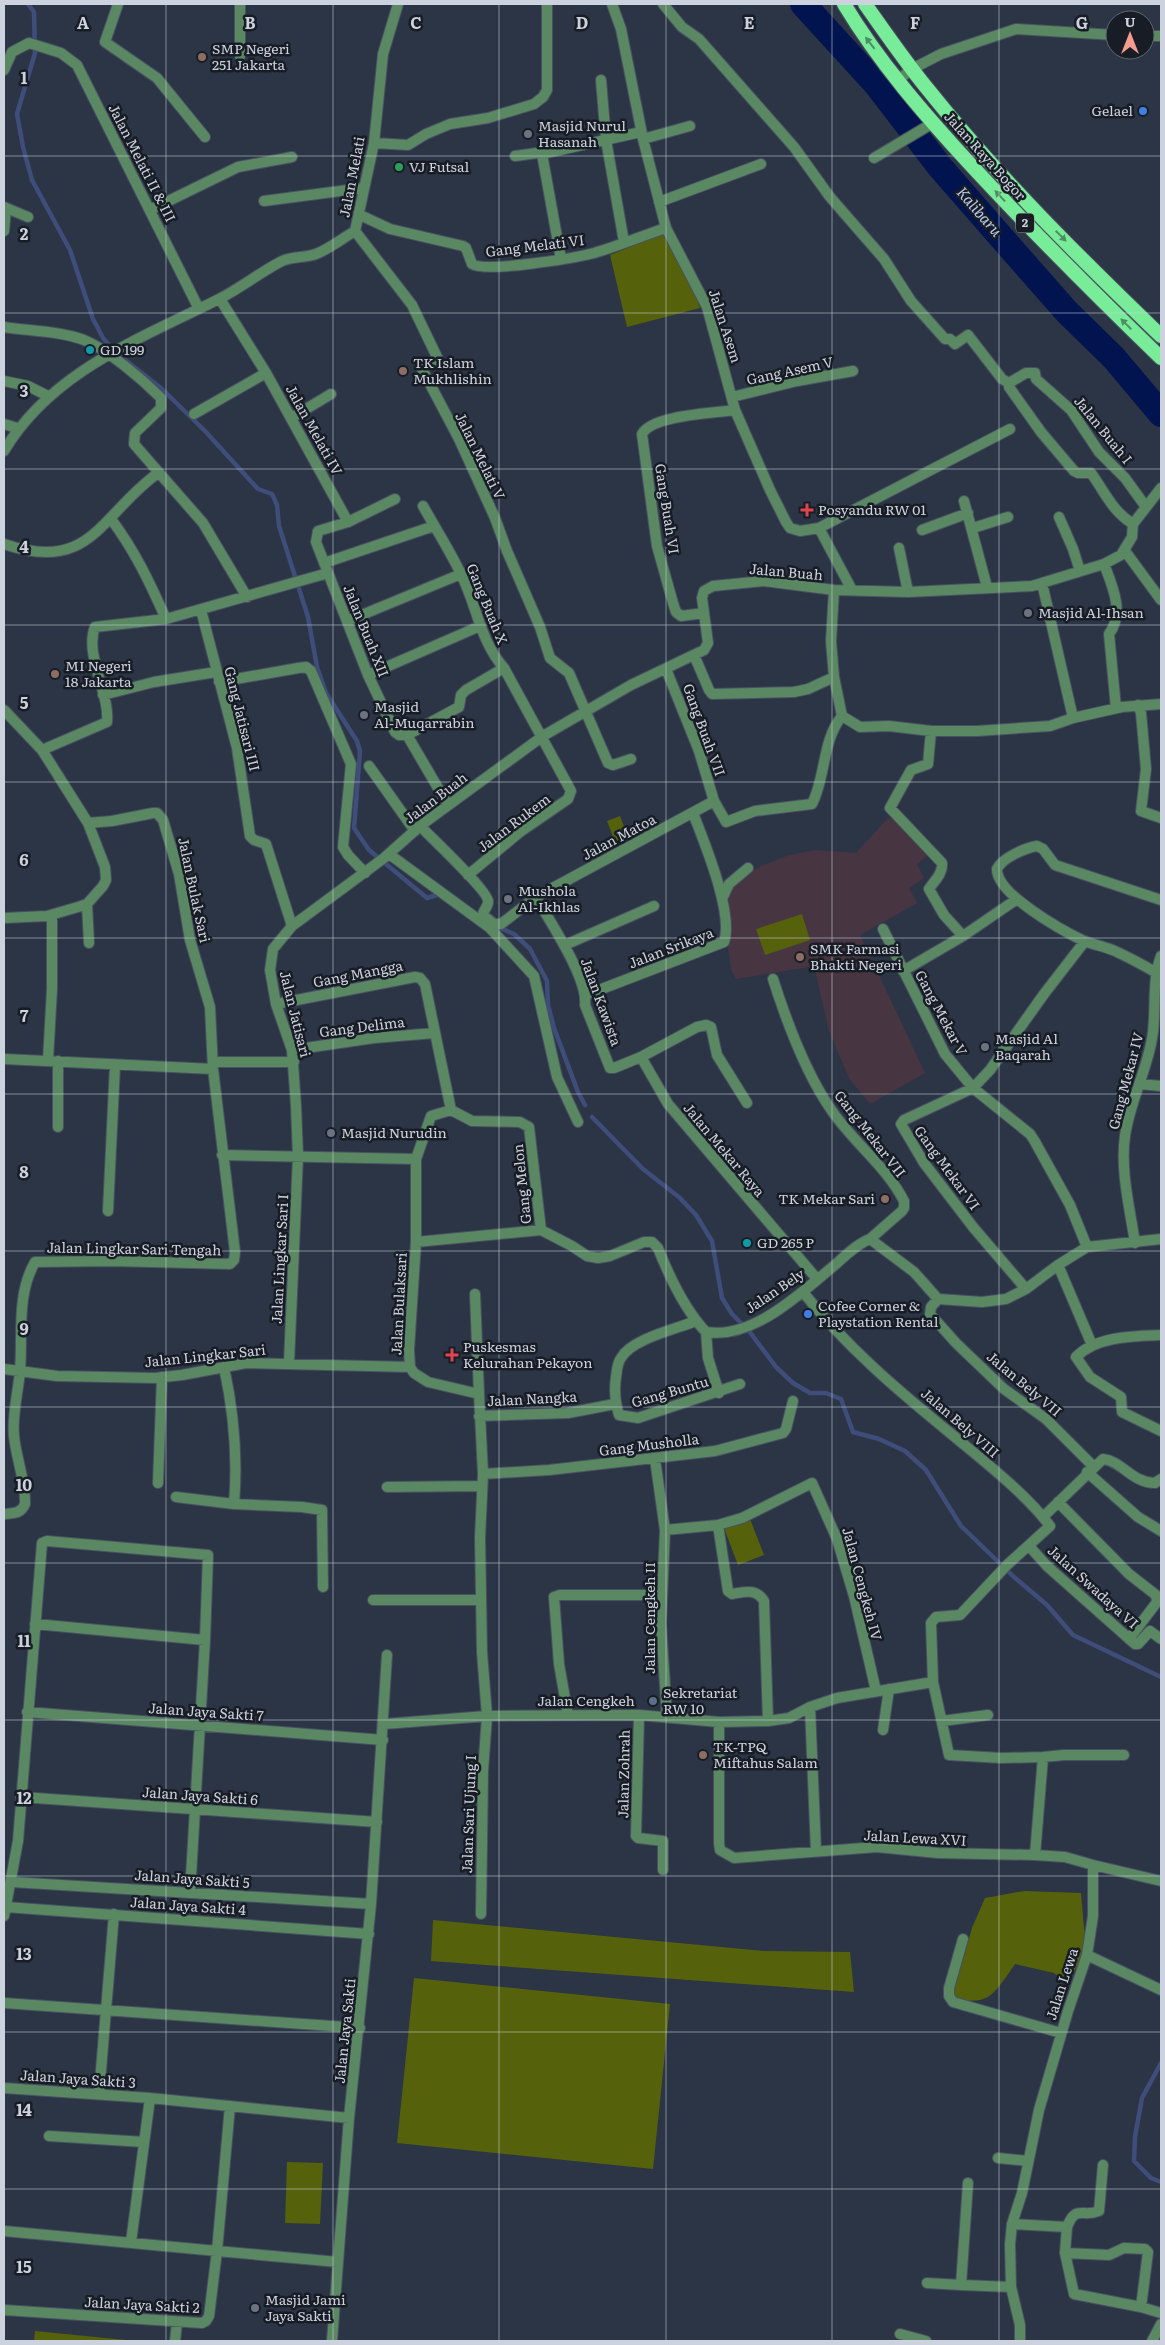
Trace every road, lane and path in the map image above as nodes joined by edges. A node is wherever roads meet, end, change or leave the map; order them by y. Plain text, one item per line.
1 (118, 4) edge
2 (240, 4) edge
3 (398, 4) edge
4 (547, 4) edge
5 (612, 4) edge
6 (663, 4) edge
7 (844, 4) edge
8 (865, 4) edge
9 (1105, 34) edge
10 (240, 56) dead end
11 (912, 69) junction
12 (4, 70) edge
13 (601, 80) dead end
14 (898, 80) junction
15 (933, 123) junction
16 (690, 126) dead end
17 (642, 135) junction
18 (204, 137) dead end
19 (606, 140) junction
20 (374, 143) junction
21 (542, 154) junction
22 (515, 156) dead end
23 (292, 157) dead end
24 (874, 158) dead end
25 (761, 164) dead end
26 (364, 188) junction
27 (264, 201) dead end
28 (659, 202) junction
29 (5, 208) edge
30 (150, 210) junction
31 (360, 215) junction
32 (28, 218) dead end
33 (666, 228) junction
34 (4, 231) edge
35 (355, 231) junction
36 (624, 242) junction
37 (561, 259) junction
38 (220, 299) junction
39 (200, 309) junction
40 (4, 327) edge
41 (1161, 336) edge
42 (108, 354) junction
43 (1161, 358) edge
44 (853, 372) dead end
45 (266, 373) junction
46 (4, 381) edge
47 (1009, 383) junction
48 (331, 394) dead end
49 (48, 396) junction
50 (732, 397) junction
51 (735, 410) junction
52 (194, 414) dead end
53 (291, 418) junction
54 (4, 424) edge
55 (17, 428) junction
56 (1010, 429) dead end
57 (4, 450) edge
58 (158, 474) junction
59 (1161, 488) edge
60 (395, 499) dead end
61 (964, 501) dead end
62 (423, 506) dead end
63 (1146, 507) junction
64 (968, 513) junction
65 (1059, 517) dead end
66 (1008, 518) dead end
67 (111, 519) junction
68 (348, 522) junction
69 (1133, 524) junction
70 (434, 526) junction
71 (819, 528) junction
72 (973, 528) junction
73 (922, 530) dead end
74 (4, 544) edge
75 (899, 548) dead end
76 (1125, 551) junction
77 (324, 563) junction
78 (1104, 564) junction
79 (1080, 571) junction
80 (328, 573) junction
81 (461, 574) junction
82 (1042, 582) junction
83 (988, 587) junction
84 (834, 590) junction
85 (852, 590) junction
86 (908, 592) junction
87 (247, 596) junction
88 (1161, 600) edge
89 (201, 610) junction
90 (704, 613) junction
91 (166, 619) junction
92 (347, 622) junction
93 (480, 626) junction
94 (694, 655) junction
95 (504, 668) junction
96 (666, 669) junction
97 (368, 675) junction
98 (218, 677) junction
99 (834, 677) junction
100 (103, 695) junction
101 (1161, 704) edge
102 (1138, 705) junction
103 (1116, 708) junction
104 (4, 710) edge
105 (585, 710) junction
106 (842, 716) junction
107 (1073, 718) junction
108 (931, 731) junction
109 (407, 735) junction
110 (543, 736) junction
111 (42, 750) junction
112 (632, 758) dead end
113 (369, 766) dead end
114 (714, 801) junction
115 (448, 805) junction
116 (693, 813) junction
117 (1161, 818) edge
118 (88, 823) junction
119 (417, 829) junction
120 (386, 856) junction
121 (748, 868) dead end
122 (369, 870) junction
123 (468, 875) junction
124 (536, 897) junction
125 (722, 899) junction
126 (1016, 899) junction
127 (1161, 900) edge
128 (88, 904) junction
129 (654, 906) dead end
130 (52, 915) junction
131 (4, 918) edge
132 (292, 926) junction
133 (883, 929) dead end
134 (963, 936) junction
135 (1085, 941) junction
136 (89, 943) dead end
137 (565, 945) junction
138 (1161, 956) edge
139 (903, 970) junction
140 (1155, 972) junction
141 (773, 979) dead end
142 (586, 995) junction
143 (276, 1004) junction
144 (435, 1033) junction
145 (292, 1050) junction
146 (641, 1057) junction
147 (4, 1059) edge
148 (53, 1060) junction
149 (294, 1062) junction
150 (114, 1065) junction
151 (212, 1066) junction
152 (1139, 1084) junction
153 (1161, 1086) edge
154 (973, 1088) junction
155 (747, 1103) dead end
156 (451, 1110) junction
157 (578, 1122) dead end
158 (58, 1127) dead end
159 (222, 1154) junction
160 (298, 1156) junction
161 (416, 1159) junction
162 (108, 1211) dead end
163 (541, 1230) junction
164 (870, 1239) junction
165 (1161, 1239) edge
166 (416, 1242) junction
167 (1135, 1243) junction
168 (1087, 1247) junction
169 (1058, 1265) junction
170 (817, 1279) junction
171 (1026, 1289) junction
172 (803, 1292) junction
173 (475, 1294) dead end
174 (938, 1299) junction
175 (696, 1321) junction
176 (706, 1332) junction
177 (1161, 1335) edge
178 (1092, 1345) junction
179 (289, 1363) junction
180 (224, 1366) junction
181 (410, 1367) junction
182 (4, 1369) edge
183 (20, 1370) junction
184 (162, 1377) junction
185 (740, 1384) dead end
186 (718, 1393) junction
187 (479, 1394) junction
188 (794, 1401) dead end
189 (616, 1404) junction
190 (479, 1416) junction
191 (1161, 1431) edge
192 (655, 1459) junction
193 (1094, 1466) junction
194 (483, 1474) junction
195 (1161, 1479) edge
196 (158, 1483) dead end
197 (482, 1486) junction
198 (387, 1487) dead end
199 (176, 1497) dead end
200 (1058, 1502) junction
201 (234, 1504) junction
202 (4, 1514) edge
203 (1043, 1517) junction
204 (718, 1525) junction
205 (665, 1530) junction
206 (1161, 1531) edge
207 (1029, 1546) junction
208 (323, 1587) dead end
209 (661, 1595) junction
210 (373, 1600) dead end
211 (480, 1600) junction
212 (36, 1624) junction
213 (1129, 1639) junction
214 (205, 1640) junction
215 (1161, 1640) edge
216 (387, 1655) dead end
217 (933, 1682) junction
218 (889, 1689) junction
219 (876, 1691) junction
220 (810, 1707) junction
221 (27, 1712) junction
222 (568, 1715) junction
223 (639, 1715) junction
224 (988, 1715) dead end
225 (486, 1716) junction
226 (667, 1717) junction
227 (768, 1721) junction
228 (942, 1721) junction
229 (718, 1722) junction
230 (384, 1724) junction
231 (200, 1726) junction
232 (883, 1730) dead end
233 (382, 1740) junction
234 (1124, 1755) dead end
235 (1043, 1757) junction
236 (21, 1797) junction
237 (196, 1810) junction
238 (376, 1822) junction
239 (816, 1852) junction
240 (1035, 1855) junction
241 (1093, 1866) junction
242 (663, 1870) dead end
243 (1161, 1881) edge
244 (12, 1882) junction
245 (190, 1893) junction
246 (371, 1904) junction
247 (5, 1912) edge
248 (114, 1914) junction
249 (481, 1914) dead end
250 (369, 1934) junction
251 (963, 1939) dead end
252 (1087, 1955) junction
253 (1161, 1990) edge
254 (4, 2003) edge
255 (106, 2009) junction
256 (360, 2028) junction
257 (1061, 2032) junction
258 (4, 2088) edge
259 (99, 2094) junction
260 (150, 2098) junction
261 (230, 2106) junction
262 (349, 2118) junction
263 (50, 2136) dead end
264 (144, 2142) junction
265 (998, 2158) dead end
266 (1028, 2161) junction
267 (1103, 2165) dead end
268 (968, 2183) dead end
269 (1012, 2224) junction
270 (1067, 2227) junction
271 (4, 2232) edge
272 (132, 2242) junction
273 (217, 2251) junction
274 (1065, 2252) junction
275 (338, 2262) junction
276 (927, 2284) dead end
277 (961, 2285) junction
278 (1011, 2287) junction
279 (1141, 2307) junction
280 (4, 2310) edge
281 (1161, 2313) edge
282 (177, 2322) junction
283 (1161, 2324) edge
284 (900, 2334) dead end
285 (175, 2341) edge
286 (332, 2341) edge
287 (926, 2341) edge
288 (1020, 2341) edge
289 (1152, 2341) edge

1 - 18 street
2 - 10 street
3 - 20 street, Jalan Melati
4 - 20 street
5 - 17 street, Jalan Asem
6 - 47 street
14 -> 7 highway, Jalan Raya Bogor / 2
8 - 11 highway, Jalan Raya Bogor / 2
9 - 11 street
11 - 14 street
11 -> 41 highway, Jalan Raya Bogor / 2
12 - 30 street, Jalan Melati II & III
13 - 19 street
14 - 15 highway, Jalan Raya Bogor / 2
15 - 24 street
43 -> 15 highway, Jalan Raya Bogor / 2
16 - 17 street
17 - 19 street
17 - 28 street, Jalan Asem
19 - 21 street
19 - 36 street
20 - 26 street, Jalan Melati
21 - 22 street
21 - 37 street
23 - 30 street
25 - 28 street
26 - 27 street
26 - 31 street, Jalan Melati
28 - 33 street, Jalan Asem
29 - 32 street
29 - 34 street
30 - 39 street, Jalan Melati II & III
31 - 35 street, Jalan Melati
31 - 37 street, Gang Melati VI
33 - 36 street, Gang Melati VI
33 - 50 street, Jalan Asem
35 - 38 street, Jalan Melati
35 - 105 street, Jalan Melati V
36 - 37 street, Gang Melati VI
38 - 39 street, Jalan Melati
38 - 45 street, Jalan Melati IV
39 - 42 street, Jalan Melati
40 - 42 street
42 - 49 street, Jalan Melati
42 - 58 street
44 - 50 street, Gang Asem V
45 - 52 street
45 - 53 street, Jalan Melati IV
46 - 49 street
47 - 63 street, Jalan Buah I
47 - 69 street
48 - 53 street
49 - 55 street, Jalan Melati
50 - 51 street, Jalan Asem
51 - 71 street, Jalan Asem
51 - 90 street, Gang Buah VI
53 - 68 street, Jalan Melati IV
54 - 55 street
55 - 57 street, Jalan Melati
56 - 71 street
58 - 67 street
58 - 87 street
59 - 63 street
60 - 68 street
61 - 64 street
62 - 70 street, Gang Buah X
63 - 69 street
64 - 72 street
64 - 73 street
65 - 79 street
66 - 72 street
67 - 74 street
67 - 91 street
68 - 77 street
69 - 76 street
70 - 77 street
70 - 81 street, Gang Buah X
71 - 85 street
72 - 83 street
75 - 86 street
76 - 78 street, Jalan Buah
76 - 88 street
77 - 80 street, Jalan Buah XII
78 - 79 street, Jalan Buah
78 - 103 street
79 - 82 street, Jalan Buah
80 - 87 street
80 - 92 street, Jalan Buah XII
81 - 92 street
81 - 93 street, Gang Buah X
82 - 83 street, Jalan Buah
82 - 107 street
83 - 86 street, Jalan Buah
84 - 85 street, Jalan Buah
84 - 90 street, Jalan Buah
84 - 99 street
85 - 86 street, Jalan Buah
87 - 89 street
89 - 91 street
89 - 98 street, Gang Jatisari III
90 - 94 street, Jalan Buah
91 - 100 street
92 - 97 street, Jalan Buah XII
93 - 95 street, Gang Buah X
93 - 97 street
94 - 96 street, Jalan Buah
94 - 99 street
95 - 109 street
95 - 110 street, Gang Buah X
96 - 105 street, Jalan Buah
96 - 114 street, Gang Buah VII
97 - 109 street, Jalan Buah XII
98 - 100 street
98 - 122 street
98 - 132 street, Gang Jatisari III
99 - 106 street
100 - 111 street
101 - 102 street
102 - 103 street
102 - 117 street
103 - 107 street
104 - 111 street
105 - 110 street, Jalan Buah
105 - 112 street
106 - 108 street
106 - 114 street, Gang Buah VII
107 - 108 street
108 - 134 street
109 - 115 street, Jalan Buah XII
110 - 115 street, Jalan Buah
110 - 123 street, Jalan Rukem
111 - 118 street
113 - 119 street
114 - 116 street, Jalan Matoa
115 - 119 street, Jalan Buah
116 - 124 street, Jalan Matoa
116 - 125 street, Jalan Srikaya
118 - 128 street
118 - 151 street, Jalan Bulak Sari
119 - 120 street, Jalan Buah
119 - 123 street
120 - 122 street, Jalan Buah
120 - 157 street
121 - 125 street
122 - 132 street, Jalan Jatisari
123 - 124 street
124 - 137 street, Jalan Kawista
125 - 142 street, Jalan Srikaya
126 - 127 street
126 - 134 street
126 - 135 street
128 - 130 street
128 - 136 street
129 - 137 street
130 - 131 street
130 - 148 street
132 - 143 street, Jalan Jatisari
133 - 139 street, Gang Mekar V
134 - 139 street
135 - 140 street
135 - 154 street
137 - 142 street, Jalan Kawista
138 - 140 street, Gang Mekar IV
139 - 154 street, Gang Mekar V
140 - 152 street, Gang Mekar IV
141 - 164 street, Gang Mekar VII
142 - 146 street, Jalan Kawista
143 - 144 street, Gang Mangga
143 - 145 street, Jalan Jatisari
144 - 145 street, Gang Delima
144 - 156 street
145 - 149 street, Jalan Jatisari
146 - 155 street
146 - 170 street, Jalan Mekar Raya
147 - 148 street
148 - 150 street
148 - 158 street
149 - 151 street
149 - 160 street, Jalan Jatisari
150 - 151 street
150 - 162 street
151 - 159 street, Jalan Bulak Sari
152 - 153 street
152 - 167 street, Gang Mekar IV
154 - 168 street, Gang Mekar V
154 - 171 street, Gang Mekar VI
156 - 161 street, Jalan Bulaksari
156 - 163 street, Gang Melon
159 - 160 street
159 - 183 street, Jalan Lingkar Sari Tengah
160 - 161 street
160 - 179 street, Jalan Lingkar Sari I
161 - 166 street, Jalan Bulaksari
163 - 166 street
163 - 175 street
164 - 170 street, Jalan Bely
164 - 174 street
165 - 167 street
166 - 181 street, Jalan Bulaksari
167 - 168 street
168 - 169 street
169 - 171 street
169 - 178 street
170 - 172 street, Jalan Bely
171 - 174 street
172 - 176 street, Jalan Bely
172 - 203 street, Jalan Bely VIII
173 - 187 street
174 - 193 street, Jalan Bely VII
175 - 176 street
175 - 189 street
176 - 186 street
177 - 178 street
178 - 191 street
179 - 180 street, Jalan Lingkar Sari
179 - 181 street, Jalan Lingkar Sari
180 - 184 street, Jalan Lingkar Sari
180 - 201 street
181 - 187 street, Jalan Bulaksari
182 - 183 street, Jalan Lingkar Sari
183 - 184 street, Jalan Lingkar Sari
183 - 202 street
184 - 196 street
185 - 186 street, Gang Buntu
186 - 189 street, Gang Buntu
187 - 190 street
188 - 192 street, Gang Musholla
189 - 190 street, Jalan Nangka
190 - 194 street
192 - 194 street, Gang Musholla
192 - 205 street, Jalan Cengkeh II
193 - 195 street
193 - 200 street
193 - 206 street
194 - 197 street
197 - 198 street
197 - 211 street
199 - 201 street
200 - 203 street
200 - 213 street
201 - 208 street
203 - 207 street
204 - 205 street
204 - 219 street, Jalan Cengkeh IV
204 - 227 street
205 - 209 street, Jalan Cengkeh II
207 - 213 street, Jalan Swadaya VI
207 - 217 street
209 - 222 street
209 - 226 street, Jalan Cengkeh II
210 - 211 street
211 - 225 street
212 - 214 street
212 - 214 street
212 - 221 street
213 - 215 street, Jalan Swadaya VI
214 - 231 street
216 - 230 street, Jalan Jaya Sakti
217 - 218 street, Jalan Cengkeh
217 - 228 street
218 - 219 street, Jalan Cengkeh
218 - 232 street
219 - 220 street, Jalan Cengkeh
220 - 227 street, Jalan Cengkeh
220 - 239 street
221 - 231 street, Jalan Jaya Sakti 7
221 - 236 street
222 - 223 street, Jalan Cengkeh
222 - 225 street, Jalan Cengkeh
223 - 226 street, Jalan Cengkeh
223 - 242 street, Jalan Zohrah
224 - 228 street
225 - 230 street, Jalan Cengkeh
225 - 249 street, Jalan Sari Ujung I
226 - 229 street, Jalan Cengkeh
227 - 229 street, Jalan Cengkeh
228 - 235 street
229 - 239 street, Jalan Lewa XVI
230 - 233 street, Jalan Jaya Sakti
231 - 233 street, Jalan Jaya Sakti 7
231 - 237 street
233 - 238 street, Jalan Jaya Sakti
234 - 235 street
235 - 240 street
236 - 237 street, Jalan Jaya Sakti 6
236 - 244 street
237 - 238 street, Jalan Jaya Sakti 6
237 - 245 street
238 - 246 street, Jalan Jaya Sakti
239 - 240 street, Jalan Lewa XVI
240 - 241 street
241 - 243 street
241 - 252 street, Jalan Lewa
244 - 245 street, Jalan Jaya Sakti 5
244 - 247 street
245 - 246 street, Jalan Jaya Sakti 5
246 - 250 street, Jalan Jaya Sakti
247 - 248 street, Jalan Jaya Sakti 4
248 - 250 street, Jalan Jaya Sakti 4
248 - 255 street
250 - 256 street, Jalan Jaya Sakti
251 - 257 street
252 - 253 street
252 - 257 street, Jalan Lewa
254 - 255 street
255 - 256 street
255 - 259 street
256 - 262 street, Jalan Jaya Sakti
257 - 266 street, Jalan Lewa
258 - 259 street, Jalan Jaya Sakti 3
259 - 260 street, Jalan Jaya Sakti 3
260 - 261 street, Jalan Jaya Sakti 3
260 - 264 street, Jalan Jaya Sakti 3
261 - 262 street, Jalan Jaya Sakti 3
261 - 273 street
262 - 275 street, Jalan Jaya Sakti
263 - 264 street
264 - 272 street, Jalan Jaya Sakti 3
265 - 266 street
266 - 269 street, Jalan Lewa
267 - 270 street
268 - 277 street
269 - 270 street
269 - 278 street, Jalan Lewa
270 - 274 street
271 - 272 street
272 - 273 street
273 - 275 street
273 - 282 street, Jalan Jaya Sakti 2
274 - 279 street
274 - 279 street
275 - 286 street, Jalan Jaya Sakti
276 - 277 street
277 - 278 street
278 - 288 street, Jalan Lewa
279 - 281 street
280 - 282 street, Jalan Jaya Sakti 2
282 - 285 street
283 - 289 street
284 - 287 street

